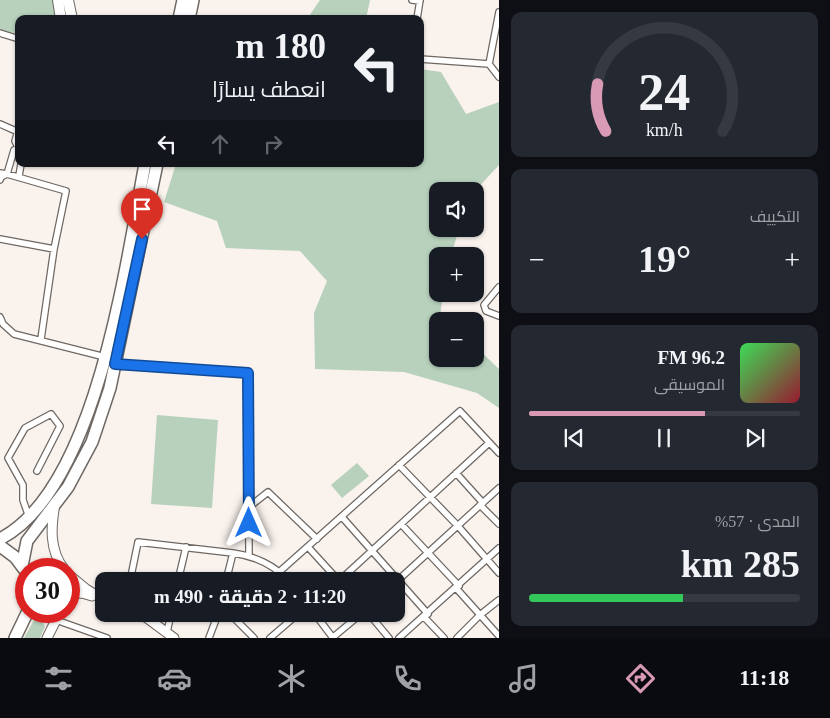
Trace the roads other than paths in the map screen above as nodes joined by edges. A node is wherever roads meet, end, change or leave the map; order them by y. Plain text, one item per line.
1 (58, 0) edge
2 (68, 0) edge
3 (183, 0) edge
4 (193, 0) edge
5 (412, 0) edge
6 (420, 1) edge
7 (499, 12) edge
8 (60, 15) edge
9 (71, 15) edge
10 (180, 15) edge
11 (190, 15) edge
12 (418, 15) edge
13 (0, 33) edge
14 (15, 38) edge
15 (424, 59) edge
16 (489, 64) junction
17 (499, 77) edge
18 (0, 124) edge
19 (15, 128) edge
20 (15, 150) edge
21 (20, 167) edge
22 (144, 167) edge
23 (156, 167) edge
24 (0, 173) edge
25 (8, 174) junction
26 (19, 176) junction
27 (0, 180) edge
28 (0, 239) edge
29 (54, 249) junction
30 (499, 287) edge
31 (499, 316) edge
32 (0, 318) edge
33 (41, 339) junction
34 (110, 360) junction
35 (489, 443) junction
36 (499, 453) edge
37 (399, 465) junction
38 (37, 471) dead end
39 (456, 473) junction
40 (499, 488) edge
41 (430, 497) junction
42 (55, 504) junction
43 (481, 504) junction
44 (249, 507) junction
45 (29, 517) junction
46 (342, 517) junction
47 (401, 524) junction
48 (499, 524) edge
49 (457, 525) junction
50 (0, 538) edge
51 (317, 539) junction
52 (0, 546) edge
53 (186, 547) junction
54 (308, 547) junction
55 (499, 548) edge
56 (370, 552) junction
57 (428, 552) junction
58 (233, 553) junction
59 (249, 556) junction
60 (16, 558) edge
61 (25, 558) edge
62 (57, 558) edge
63 (488, 560) junction
64 (280, 571) joint
65 (132, 572) edge
66 (180, 572) edge
67 (228, 572) edge
68 (331, 572) edge
69 (349, 572) edge
70 (389, 572) edge
71 (499, 573) edge
72 (405, 574) edge
73 (80, 583) edge
74 (458, 587) junction
75 (405, 590) edge
76 (80, 593) edge
77 (95, 593) edge
78 (95, 597) edge
79 (499, 600) edge
80 (426, 615) junction
81 (480, 615) junction
82 (150, 622) edge
83 (171, 622) edge
84 (215, 622) edge
85 (239, 622) edge
86 (289, 622) edge
87 (321, 622) edge
88 (351, 622) edge
89 (376, 622) edge
90 (22, 623) edge
91 (53, 623) edge
92 (72, 623) edge
93 (171, 635) edge
94 (499, 636) edge
95 (15, 638) edge
96 (47, 638) edge
97 (107, 638) edge
98 (209, 638) edge
99 (254, 638) edge
100 (270, 638) edge
101 (332, 638) edge
102 (389, 638) edge
103 (400, 638) edge
104 (444, 638) edge
105 (457, 638) edge

1 - 8 main road
2 - 9 main road
3 - 10 highway
4 - 11 highway
5 - 6 street
6 - 12 street
7 - 16 street
13 - 14 street
15 - 16 street
16 - 17 street
18 - 19 street
20 - 25 street
21 - 26 street
22 - 34 highway
23 - 34 highway
24 - 25 street
25 - 26 street
25 - 27 street
26 - 29 street
28 - 29 street
29 - 33 street
30 - 31 street
32 - 33 street
33 - 34 street
34 - 42 highway
34 - 44 street
34 - 45 highway
35 - 36 street
35 - 37 street
35 - 39 street
37 - 41 street
37 - 46 street
38 - 45 street
39 - 41 street
39 - 43 street
40 - 43 street
41 - 47 street
41 - 49 street
42 - 61 highway
42 - 62 street
43 - 48 street
43 - 49 street
44 - 51 street
44 - 59 street
45 - 50 highway
46 - 51 street
46 - 56 street
47 - 56 street
47 - 57 street
49 - 57 street
49 - 63 street
51 - 54 street
52 - 60 highway
53 - 58 street
53 - 65 street
53 - 66 street
54 - 64 street
54 - 68 street
55 - 63 street
56 - 69 street
56 - 70 street
57 - 72 street
57 - 74 street
58 - 59 street
58 - 67 street
59 - 64 street
63 - 71 street
63 - 74 street
73 - 77 street
74 - 80 street
74 - 81 street
75 - 80 street
76 - 78 street
79 - 81 street
80 - 103 street
80 - 104 street
81 - 94 street
81 - 105 street
82 - 93 street
83 - 93 street
84 - 98 street
85 - 99 street
86 - 100 street
87 - 101 street
88 - 101 street
89 - 102 street
90 - 95 highway
91 - 96 street
92 - 97 street

